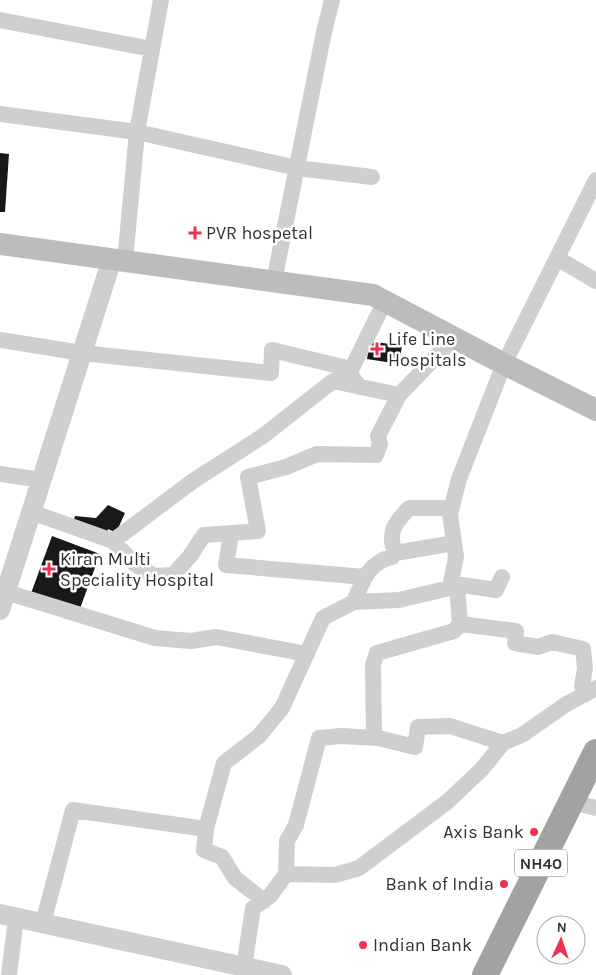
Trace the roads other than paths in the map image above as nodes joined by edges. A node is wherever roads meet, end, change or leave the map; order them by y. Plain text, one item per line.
1 (161, 0) edge
2 (332, 0) edge
3 (0, 20) edge
4 (152, 48) junction
5 (0, 114) edge
6 (137, 132) junction
7 (297, 168) junction
8 (372, 177) dead end
9 (594, 190) edge
10 (0, 244) edge
11 (557, 258) junction
12 (119, 260) junction
13 (274, 281) junction
14 (596, 281) edge
15 (385, 301) junction
16 (454, 338) junction
17 (0, 340) edge
18 (82, 353) junction
19 (504, 364) junction
20 (349, 374) junction
21 (360, 387) junction
22 (399, 395) junction
23 (596, 410) edge
24 (0, 474) edge
25 (42, 480) junction
26 (452, 508) junction
27 (31, 512) junction
28 (231, 534) junction
29 (113, 541) junction
30 (454, 543) junction
31 (394, 553) junction
32 (502, 577) dead end
33 (365, 578) junction
34 (454, 587) junction
35 (4, 592) edge
36 (354, 602) junction
37 (460, 624) junction
38 (307, 654) junction
39 (590, 692) edge
40 (374, 737) junction
41 (503, 743) junction
42 (596, 752) edge
43 (571, 802) junction
44 (596, 808) edge
45 (206, 829) junction
46 (286, 874) junction
47 (264, 901) junction
48 (8, 916) edge
49 (43, 924) junction
50 (244, 967) junction
51 (220, 968) edge
52 (9, 975) edge
53 (282, 975) edge
54 (486, 975) edge

1 - 4 street
2 - 7 street
3 - 4 street
4 - 6 street
5 - 6 street
6 - 7 street
6 - 12 street
7 - 8 street
7 - 13 street
9 - 11 street
10 - 12 main road
11 - 14 street
11 - 19 street
12 - 13 main road
12 - 18 street
13 - 15 main road
15 - 16 main road
15 - 20 street
16 - 19 main road
16 - 22 street
17 - 18 street
18 - 20 street
18 - 25 street
19 - 23 main road
19 - 26 street
20 - 21 street
21 - 22 street
21 - 29 street
22 - 28 street
24 - 25 street
25 - 27 street
26 - 30 street
26 - 31 street
27 - 29 street
27 - 35 street
28 - 29 street
28 - 33 street
30 - 31 street
30 - 34 street
31 - 33 street
32 - 34 street
33 - 36 street
34 - 36 street
34 - 37 street
35 - 38 street
36 - 38 street
37 - 39 street
37 - 40 street
38 - 45 street
39 - 41 street
40 - 41 street
40 - 46 street
41 - 46 street
42 - 43 highway, NH40
43 - 44 street
43 - 54 highway, NH40
45 - 47 street
45 - 49 street
46 - 47 street
47 - 50 street
48 - 49 street
48 - 52 street
49 - 51 street
50 - 51 street
50 - 53 street

